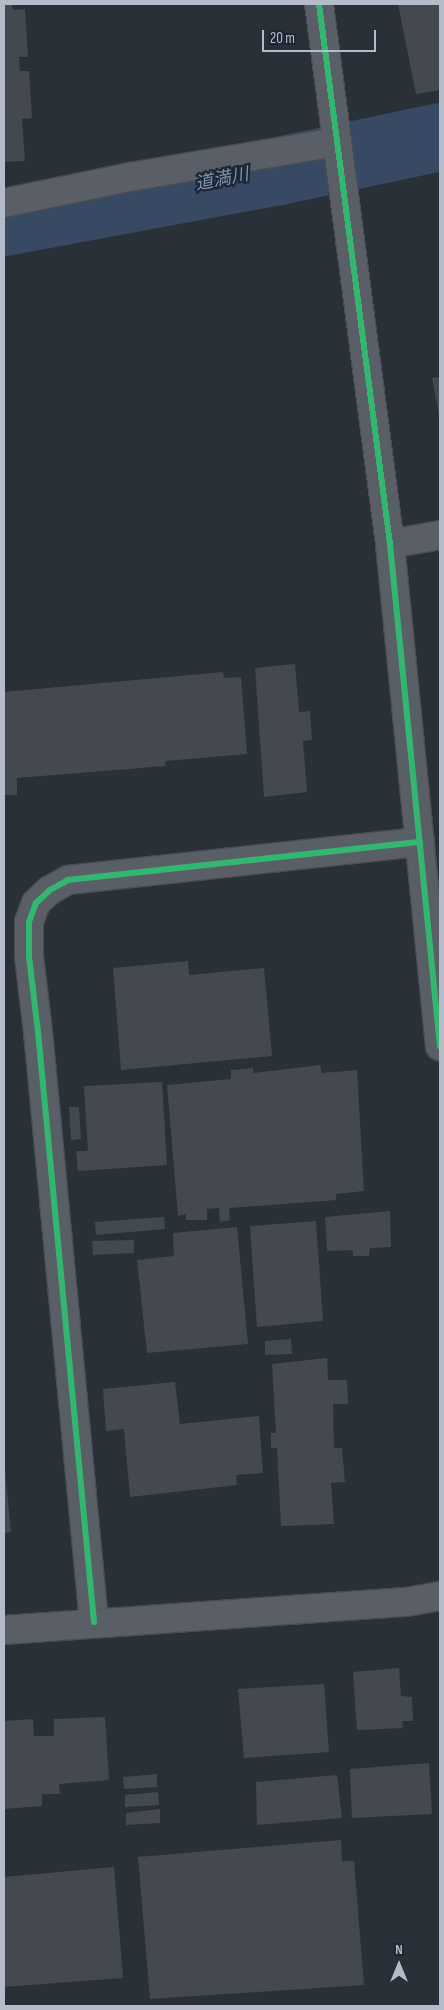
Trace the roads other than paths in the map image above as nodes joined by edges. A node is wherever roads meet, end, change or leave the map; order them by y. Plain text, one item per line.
1 (319, 4) edge
2 (337, 142) junction
3 (4, 203) edge
4 (440, 535) edge
5 (390, 544) junction
6 (420, 842) junction
7 (440, 1047) edge
8 (440, 1596) edge
9 (94, 1622) junction
10 (4, 1630) edge

1 - 2 street
2 - 3 street
2 - 5 street
4 - 5 street
5 - 6 street
6 - 7 street
6 - 9 street
8 - 9 street
9 - 10 street

